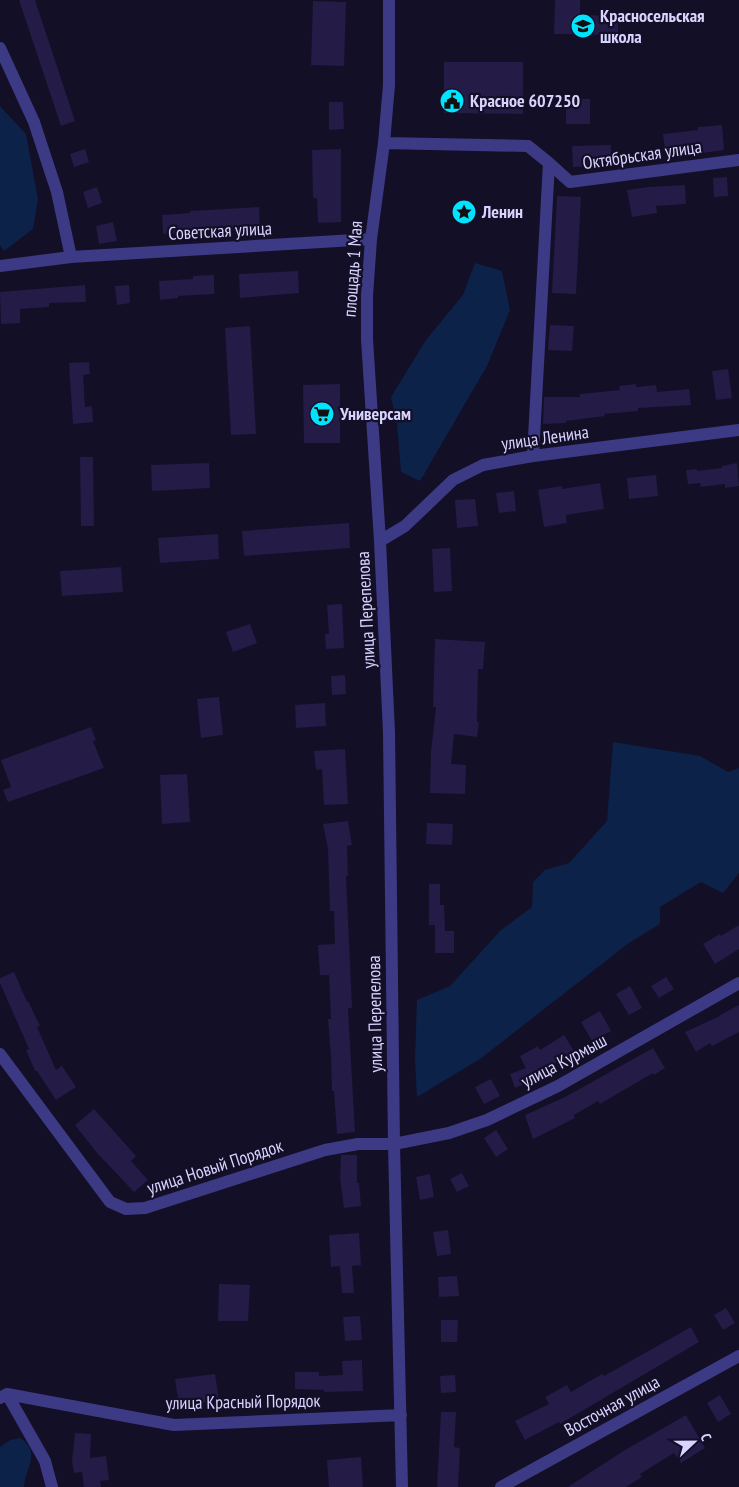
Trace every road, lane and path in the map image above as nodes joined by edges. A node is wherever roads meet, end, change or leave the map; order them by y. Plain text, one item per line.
1 (389, 0) edge
2 (0, 48) edge
3 (384, 143) junction
4 (739, 160) edge
5 (549, 163) junction
6 (371, 239) junction
7 (71, 257) junction
8 (0, 266) edge
9 (739, 430) edge
10 (533, 456) junction
11 (380, 541) junction
12 (739, 983) edge
13 (0, 1054) edge
14 (394, 1144) junction
15 (739, 1356) edge
16 (3, 1396) edge
17 (401, 1415) junction
18 (52, 1487) edge
19 (402, 1487) edge
20 (501, 1487) edge

1 - 3 street, площадь 1 Мая
2 - 7 street
3 - 5 street, Октябрьская улица
3 - 6 street, площадь 1 Мая
4 - 5 street, Октябрьская улица
5 - 10 street
6 - 7 street, Советская улица
6 - 11 street, площадь 1 Мая
7 - 8 street, Советская улица
9 - 10 street, улица Ленина
10 - 11 street, улица Ленина
11 - 14 street, улица Перепелова
12 - 14 street, улица Курмыш
13 - 14 street, улица Новый Порядок
14 - 17 street, улица Перепелова
15 - 20 street, Восточная улица
16 - 17 street, улица Красный Порядок
16 - 18 street
17 - 19 street, улица Перепелова

